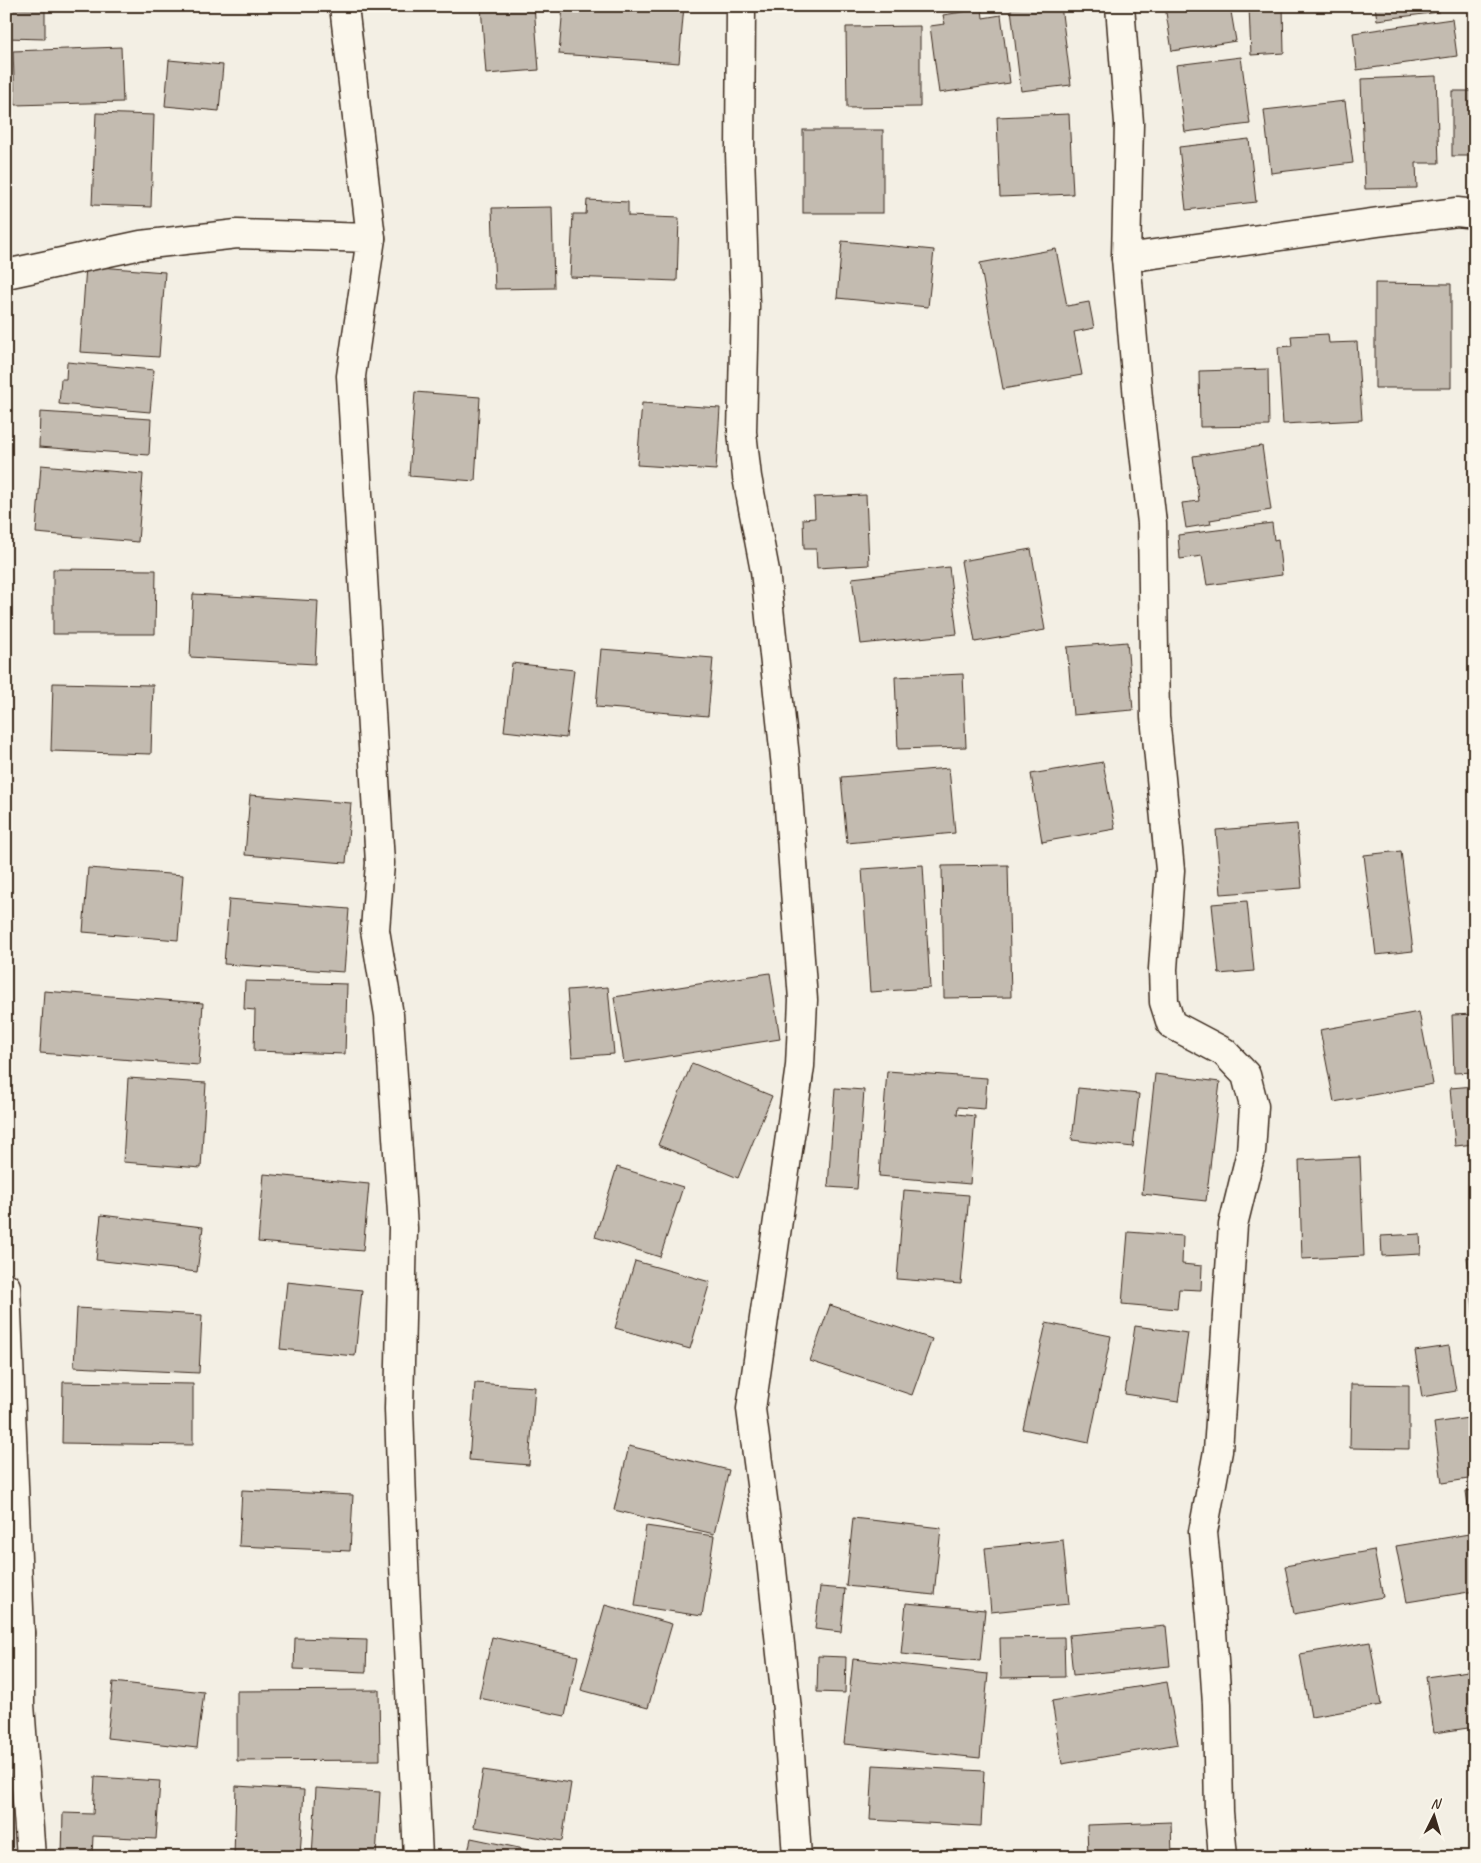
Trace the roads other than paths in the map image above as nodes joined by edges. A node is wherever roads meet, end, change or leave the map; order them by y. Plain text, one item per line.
1 (344, 6) edge
2 (741, 6) edge
3 (1120, 6) edge
4 (1475, 214) edge
5 (371, 238) junction
6 (1126, 258) junction
7 (6, 274) edge
8 (6, 1287) edge
9 (13, 1630) edge
10 (31, 1857) edge
11 (418, 1857) edge
12 (797, 1857) edge
13 (1223, 1857) edge

1 - 5 street
2 - 12 street
3 - 6 street
4 - 6 street
5 - 7 street
5 - 11 street
6 - 13 street
8 - 9 street
9 - 10 street

